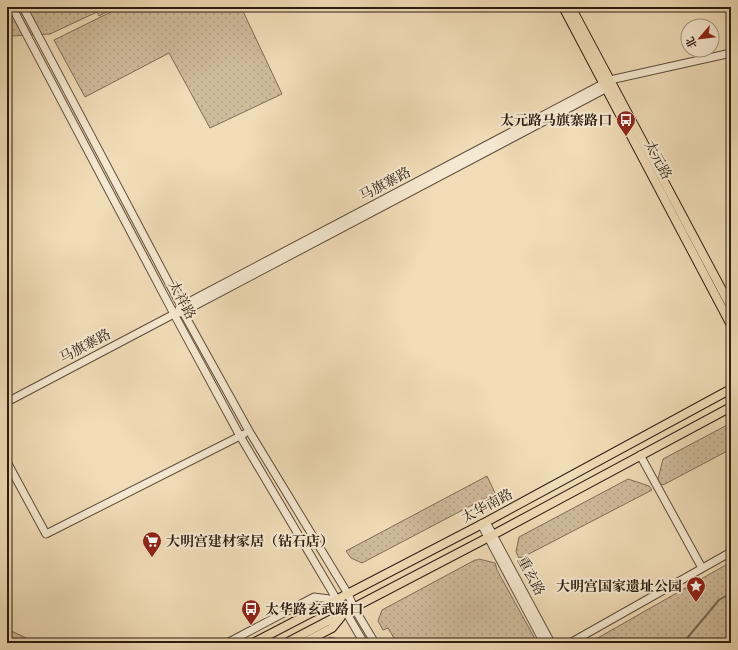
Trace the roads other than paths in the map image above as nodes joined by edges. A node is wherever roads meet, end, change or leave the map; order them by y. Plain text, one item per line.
1 (12, 7) edge
2 (23, 7) edge
3 (563, 7) edge
4 (571, 7) edge
5 (731, 53) edge
6 (608, 84) junction
7 (731, 308) edge
8 (182, 309) junction
9 (174, 314) junction
10 (731, 325) edge
11 (731, 389) edge
12 (7, 402) edge
13 (731, 407) edge
14 (249, 431) junction
15 (240, 436) junction
16 (640, 455) junction
17 (7, 462) edge
18 (484, 523) junction
19 (491, 536) junction
20 (731, 552) edge
21 (702, 568) junction
22 (348, 594) junction
23 (336, 600) junction
24 (354, 608) junction
25 (346, 612) junction
26 (227, 643) edge
27 (253, 643) edge
28 (286, 643) edge
29 (303, 643) edge
30 (364, 643) edge
31 (375, 643) edge
32 (544, 643) edge
33 (551, 643) edge
34 (570, 643) edge

1 - 9 street, 太祥路
2 - 8 street, 太祥路
3 - 6 main road, 太元路
4 - 6 main road, 太元路
5 - 6 street, 马旗寨路
6 - 7 main road, 太元路
6 - 8 street, 马旗寨路
6 - 10 main road, 太元路
8 - 9 street, 马旗寨路
8 - 14 street, 太祥路
9 - 12 street, 马旗寨路
9 - 15 street, 太祥路
11 - 18 main road, 太华南路
13 - 16 main road, 太华南路
14 - 15 street
14 - 22 street, 太祥路
15 - 17 street
15 - 23 street, 太祥路
16 - 19 main road, 太华南路
16 - 21 street
18 - 19 street, 重玄路
18 - 22 main road, 太华南路
19 - 24 main road, 太华南路
19 - 32 street, 重玄路
19 - 33 street, 重玄路
20 - 21 street
21 - 34 street
22 - 23 main road, 太华南路
22 - 24 street, 太祥路
23 - 25 street, 太祥路
23 - 26 street
23 - 27 main road, 太华南路
24 - 25 main road, 太华南路
24 - 31 street, 太祥路
25 - 28 main road, 太华南路
25 - 29 main road
25 - 30 street, 太祥路

